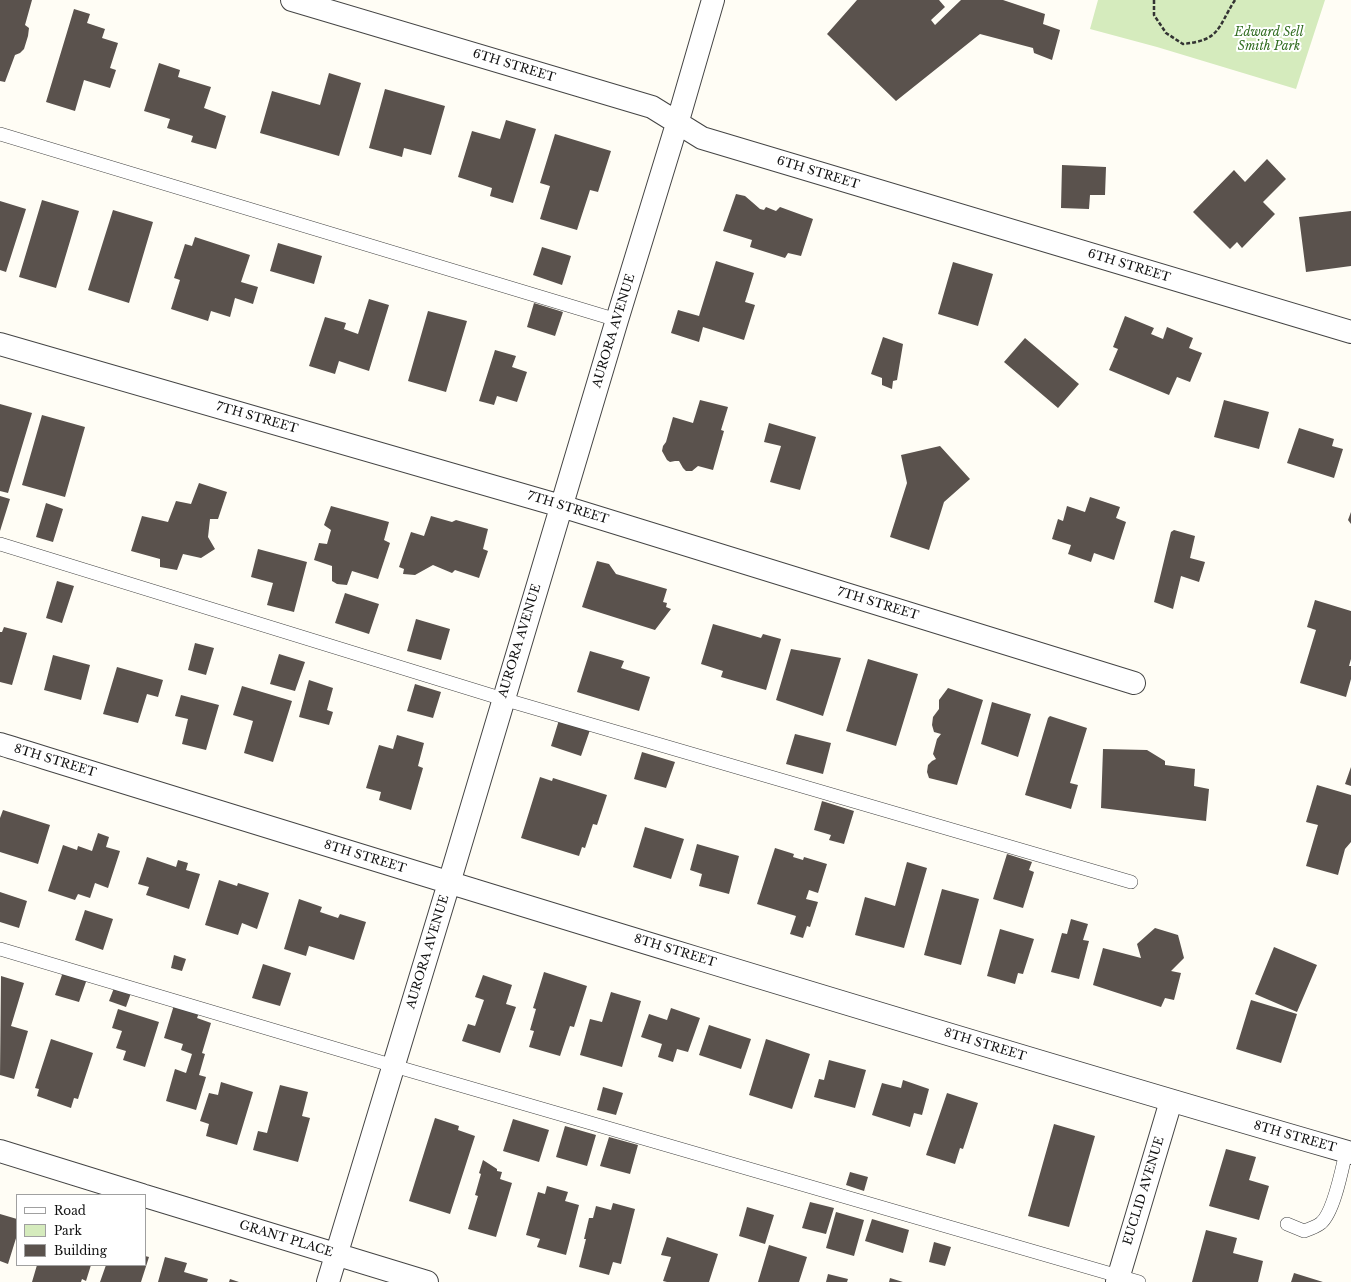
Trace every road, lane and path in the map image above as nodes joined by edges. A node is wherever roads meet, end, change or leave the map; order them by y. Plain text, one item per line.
1 (292, 0) edge
2 (713, 0) edge
3 (1154, 0) edge
4 (1235, 0) edge
5 (678, 124) junction
6 (0, 134) edge
7 (617, 320) junction
8 (1351, 332) edge
9 (0, 344) edge
10 (561, 506) junction
11 (0, 544) edge
12 (1134, 683) dead end
13 (503, 699) junction
14 (0, 744) edge
15 (1131, 882) dead end
16 (449, 883) junction
17 (0, 948) edge
18 (394, 1066) junction
19 (1171, 1101) junction
20 (0, 1151) edge
21 (1349, 1153) edge
22 (141, 1194) edge
23 (146, 1196) edge
24 (1287, 1224) dead end
25 (336, 1255) junction
26 (1125, 1280) edge
27 (328, 1282) edge
28 (426, 1282) edge

1 - 5 street, 6TH STREET
2 - 5 street, AURORA AVENUE
3 - 4 path
5 - 7 street, AURORA AVENUE
5 - 8 street, 6TH STREET
6 - 7 lane
7 - 10 street, AURORA AVENUE
9 - 10 street, 7TH STREET
10 - 12 street, 7TH STREET
10 - 13 street, AURORA AVENUE
11 - 13 lane
13 - 15 lane
13 - 16 street, AURORA AVENUE
14 - 16 street, 8TH STREET
16 - 18 street, AURORA AVENUE
16 - 19 street, 8TH STREET
17 - 18 lane
18 - 25 street, AURORA AVENUE
18 - 26 lane
19 - 21 street, 8TH STREET
19 - 26 street, EUCLID AVENUE
20 - 22 street, GRANT PLACE
21 - 24 lane
23 - 25 street, GRANT PLACE
25 - 27 street, AURORA AVENUE
25 - 28 street, GRANT PLACE

